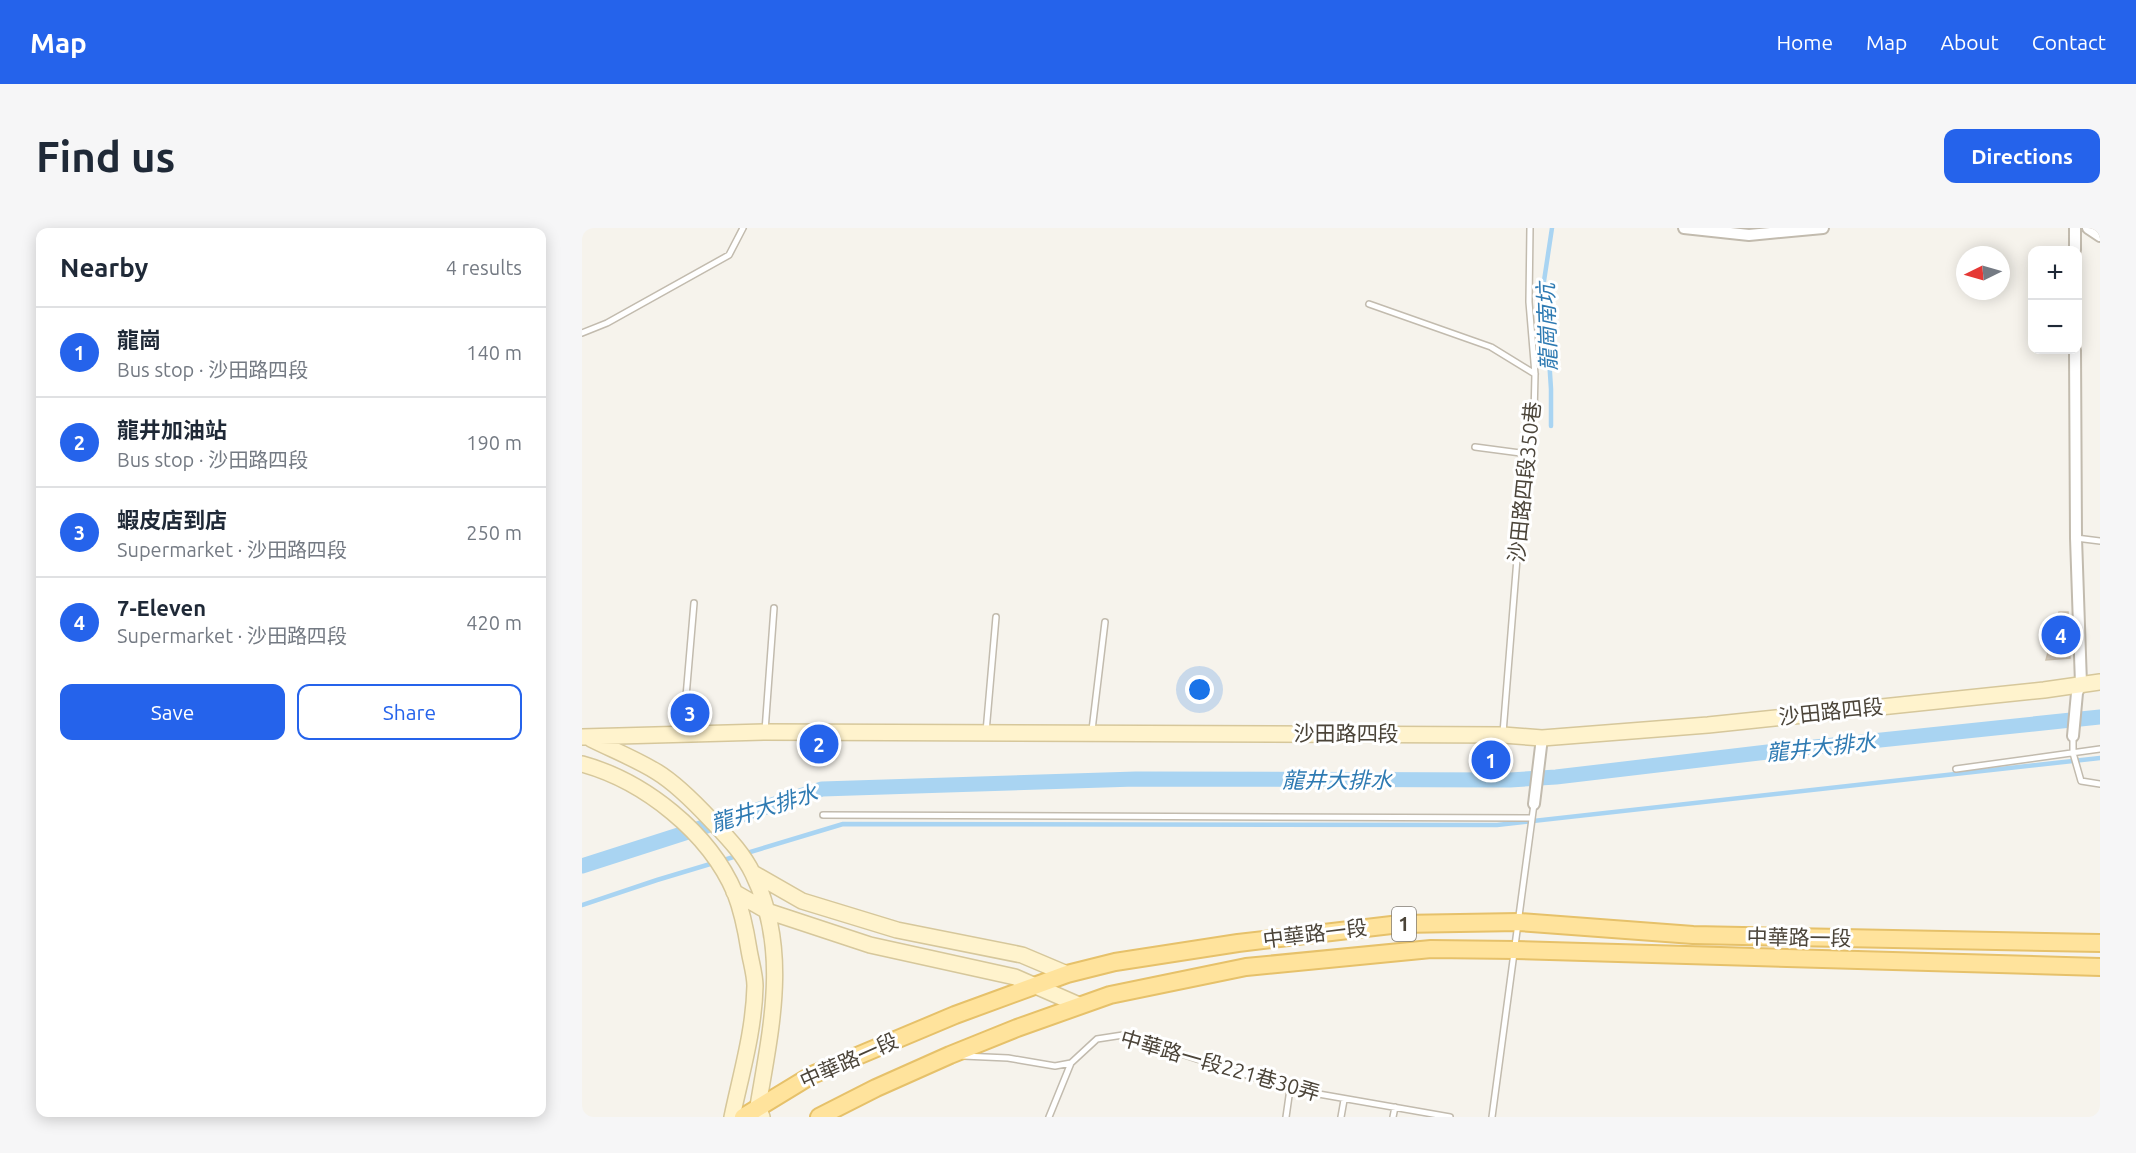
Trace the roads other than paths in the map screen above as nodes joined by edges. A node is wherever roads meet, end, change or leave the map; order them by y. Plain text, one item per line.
1 (743, 228) edge
2 (1530, 228) edge
3 (1684, 228) edge
4 (1823, 228) edge
5 (2075, 228) edge
6 (2088, 228) edge
7 (2100, 236) edge
8 (2075, 246) edge
9 (1369, 304) dead end
10 (582, 333) edge
11 (2075, 354) edge
12 (1535, 374) junction
13 (1475, 447) dead end
14 (1528, 454) junction
15 (2076, 538) junction
16 (2100, 541) edge
17 (694, 603) dead end
18 (774, 608) dead end
19 (996, 617) dead end
20 (1105, 622) dead end
21 (2100, 682) edge
22 (2079, 689) junction
23 (765, 732) junction
24 (986, 733) junction
25 (1092, 733) junction
26 (683, 734) junction
27 (1503, 735) junction
28 (2073, 735) joint
29 (1542, 738) junction
30 (584, 742) edge
31 (2100, 749) edge
32 (2073, 753) junction
33 (582, 764) edge
34 (1956, 769) dead end
35 (2100, 784) edge
36 (1534, 804) joint
37 (823, 815) dead end
38 (1532, 818) junction
39 (753, 873) junction
40 (735, 892) junction
41 (767, 911) junction
42 (1519, 922) junction
43 (2100, 943) edge
44 (1515, 950) junction
45 (2100, 967) edge
46 (1067, 974) junction
47 (1033, 986) junction
48 (1079, 1005) junction
49 (950, 1055) junction
50 (1071, 1063) junction
51 (1290, 1089) junction
52 (1344, 1100) junction
53 (1395, 1107) junction
54 (760, 1112) edge
55 (732, 1117) edge
56 (743, 1117) edge
57 (819, 1117) edge
58 (1049, 1117) edge
59 (1286, 1117) edge
60 (1341, 1117) edge
61 (1394, 1117) edge
62 (1450, 1117) edge
63 (1492, 1117) edge

1 - 10 lane
2 - 12 lane, 沙田路四段350巷
3 - 4 street
5 - 8 street
6 - 7 street
9 - 12 lane
11 - 15 street
12 - 14 lane, 沙田路四段350巷
13 - 14 lane
14 - 27 lane, 沙田路四段350巷
15 - 16 lane
15 - 22 street
17 - 26 lane
18 - 23 lane
19 - 24 lane
20 - 25 lane
21 - 22 street, 沙田路四段
22 - 28 street
22 - 29 street, 沙田路四段
23 - 24 street, 沙田路四段
23 - 26 street, 沙田路四段
24 - 25 street, 沙田路四段
25 - 27 street, 沙田路四段
26 - 30 street, 沙田路四段
27 - 29 street, 沙田路四段
28 - 32 lane
29 - 36 street
30 - 39 street
31 - 32 lane
32 - 34 lane
32 - 35 lane
33 - 40 street
36 - 38 lane
37 - 38 lane
38 - 42 lane
39 - 41 street
39 - 46 street
40 - 41 street
40 - 55 street
41 - 47 street
41 - 54 street
42 - 43 main road, 中華路一段 / 1
42 - 44 lane
42 - 46 main road, 中華路一段 / 1
44 - 45 main road, 中華路一段 / 1
44 - 48 main road, 中華路一段 / 1
44 - 63 lane
46 - 47 main road, 中華路一段 / 1
47 - 48 street
47 - 54 main road, 中華路一段 / 1
48 - 49 main road, 中華路一段 / 1
49 - 50 lane
49 - 57 main road, 中華路一段 / 1
50 - 51 lane, 中華路一段221巷30弄
50 - 58 lane
51 - 52 lane, 中華路一段221巷30弄
51 - 59 lane
52 - 53 lane, 中華路一段221巷30弄
52 - 60 lane
53 - 61 lane
53 - 62 lane, 中華路一段221巷30弄
54 - 56 main road, 中華路一段 / 1

